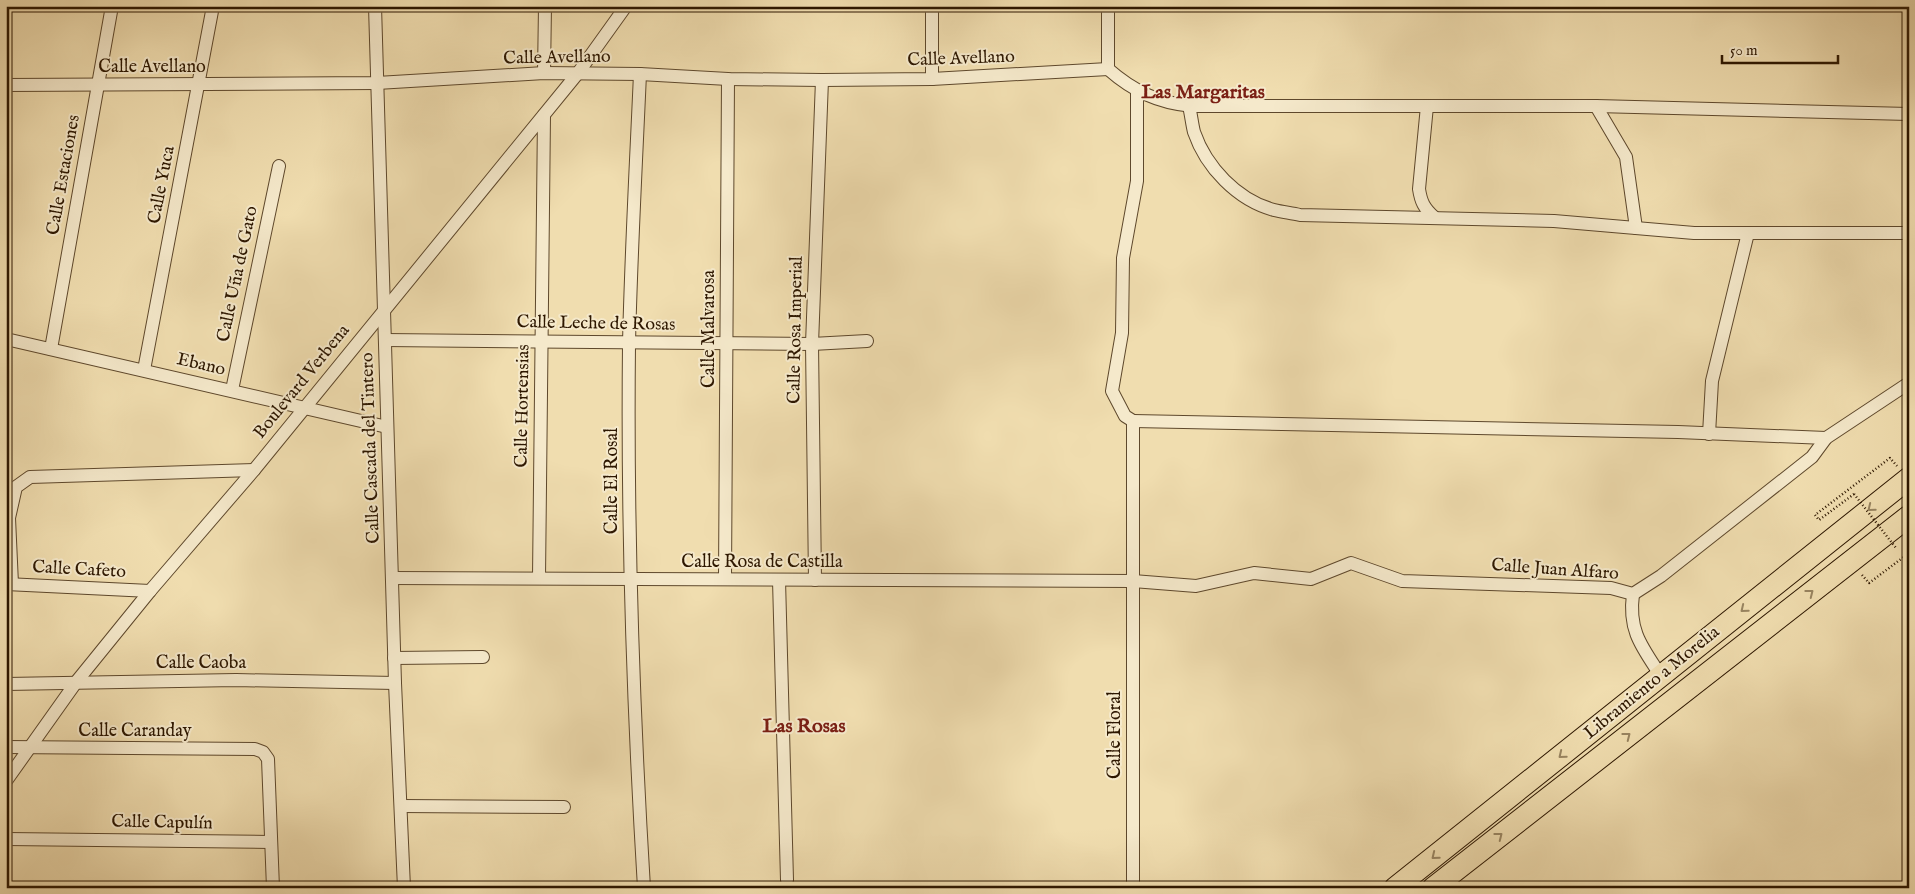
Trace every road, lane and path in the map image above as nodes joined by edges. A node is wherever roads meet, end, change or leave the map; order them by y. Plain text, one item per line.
1 (112, 6) edge
2 (213, 6) edge
3 (375, 6) edge
4 (545, 6) edge
5 (626, 6) edge
6 (932, 6) edge
7 (1108, 6) edge
8 (1108, 69) junction
9 (544, 73) junction
10 (578, 73) junction
11 (640, 74) junction
12 (728, 79) junction
13 (932, 79) junction
14 (822, 80) junction
15 (377, 83) junction
16 (98, 84) junction
17 (200, 84) junction
18 (6, 85) edge
19 (1137, 91) junction
20 (1189, 106) junction
21 (1427, 106) junction
22 (1596, 106) junction
23 (544, 114) junction
24 (1909, 114) edge
25 (279, 166) dead end
26 (1434, 217) junction
27 (1636, 228) junction
28 (1748, 233) junction
29 (1909, 233) edge
30 (384, 309) junction
31 (6, 339) edge
32 (385, 340) junction
33 (867, 341) dead end
34 (542, 342) junction
35 (630, 342) junction
36 (726, 343) junction
37 (812, 344) junction
38 (51, 349) junction
39 (144, 370) junction
40 (1909, 383) edge
41 (232, 390) junction
42 (304, 407) junction
43 (1133, 421) junction
44 (387, 427) junction
45 (1709, 434) junction
46 (1826, 438) junction
47 (254, 470) junction
48 (1908, 478) edge
49 (1909, 516) edge
50 (1909, 552) edge
51 (1890, 553) dead end
52 (1869, 569) dead end
53 (392, 578) junction
54 (539, 578) junction
55 (630, 579) junction
56 (724, 579) junction
57 (779, 580) junction
58 (815, 580) junction
59 (1133, 581) junction
60 (9, 584) edge
61 (150, 591) junction
62 (1633, 594) junction
63 (482, 657) dead end
64 (394, 658) junction
65 (1661, 676) junction
66 (77, 681) junction
67 (395, 683) junction
68 (6, 684) edge
69 (6, 748) edge
70 (29, 748) junction
71 (6, 781) edge
72 (400, 806) junction
73 (564, 807) dead end
74 (6, 839) edge
75 (271, 842) junction
76 (787, 880) dead end
77 (273, 888) edge
78 (404, 888) edge
79 (644, 888) edge
80 (1133, 888) edge
81 (1395, 888) edge
82 (1433, 888) edge

1 - 16 street, Calle Estaciones
2 - 17 street, Calle Yuca
3 - 15 street, Calle Cascada del Tintero
4 - 9 street
5 - 10 street, Boulevard Verbena
6 - 13 street
7 - 8 street
8 - 13 street, Calle Avellano
8 - 19 street
9 - 10 street, Calle Avellano
9 - 15 street, Calle Avellano
10 - 11 street, Calle Avellano
10 - 23 street, Boulevard Verbena
11 - 12 street, Calle Avellano
11 - 35 street, Calle El Rosal
12 - 14 street, Calle Avellano
12 - 36 street, Calle Malvarosa
13 - 14 street, Calle Avellano
14 - 37 street, Calle Rosa Imperial
15 - 17 street, Calle Avellano
15 - 30 street, Calle Cascada del Tintero
16 - 17 street, Calle Avellano
16 - 18 street, Calle Avellano
16 - 38 street, Calle Estaciones
17 - 39 street, Calle Yuca
19 - 20 street
19 - 43 street
20 - 21 street
20 - 26 street
21 - 22 street
21 - 26 street
22 - 24 street
22 - 27 street
23 - 30 street, Boulevard Verbena
23 - 34 street, Calle Hortensias
25 - 41 street, Calle Uña de Gato
26 - 27 street
27 - 28 street
28 - 29 street
28 - 45 street
30 - 32 street, Calle Cascada del Tintero
30 - 42 street, Boulevard Verbena
31 - 38 street, Ebano
32 - 34 street, Calle Leche de Rosas
32 - 44 street, Calle Cascada del Tintero
33 - 37 street, Calle Leche de Rosas
34 - 35 street, Calle Leche de Rosas
34 - 54 street, Calle Hortensias
35 - 36 street, Calle Leche de Rosas
35 - 55 street, Calle El Rosal
36 - 37 street, Calle Leche de Rosas
36 - 56 street, Calle Malvarosa
37 - 58 street, Calle Rosa Imperial
38 - 39 street, Ebano
39 - 41 street, Ebano
40 - 46 street, Calle Juan Alfaro
41 - 42 street, Ebano
42 - 44 street, Ebano
42 - 47 street, Boulevard Verbena
43 - 45 street
43 - 59 street, Calle Floral
44 - 53 street, Calle Cascada del Tintero
45 - 46 street
46 - 62 street, Calle Juan Alfaro
47 - 60 street
47 - 61 street, Boulevard Verbena
48 - 51 path, bridge
48 -> 65 highway, Libramiento a Morelia
82 -> 49 highway, Libramiento a Morelia
50 - 52 path
53 - 54 street, Calle Rosa de Castilla
53 - 64 street, Calle Cascada del Tintero
54 - 55 street, Calle Rosa de Castilla
55 - 56 street, Calle Rosa de Castilla
55 - 79 street, Calle El Rosal
56 - 57 street, Calle Rosa de Castilla
57 - 58 street, Calle Rosa de Castilla
57 - 76 street
58 - 59 street, Calle Rosa de Castilla
59 - 62 street, Calle Juan Alfaro
59 - 80 street, Calle Floral
60 - 61 street, Calle Cafeto
61 - 66 street, Boulevard Verbena
62 - 65 street
63 - 64 street
64 - 67 street, Calle Cascada del Tintero
65 -> 81 highway, Libramiento a Morelia
66 - 67 street, Calle Caoba
66 - 68 street, Calle Caoba
66 - 70 street, Boulevard Verbena
67 - 72 street, Calle Cascada del Tintero
69 - 70 street, Calle Caranday
70 - 71 street, Boulevard Verbena
70 - 75 street, Calle Caranday
72 - 73 street
72 - 78 street, Calle Cascada del Tintero
74 - 75 street, Calle Capulín
75 - 77 street

